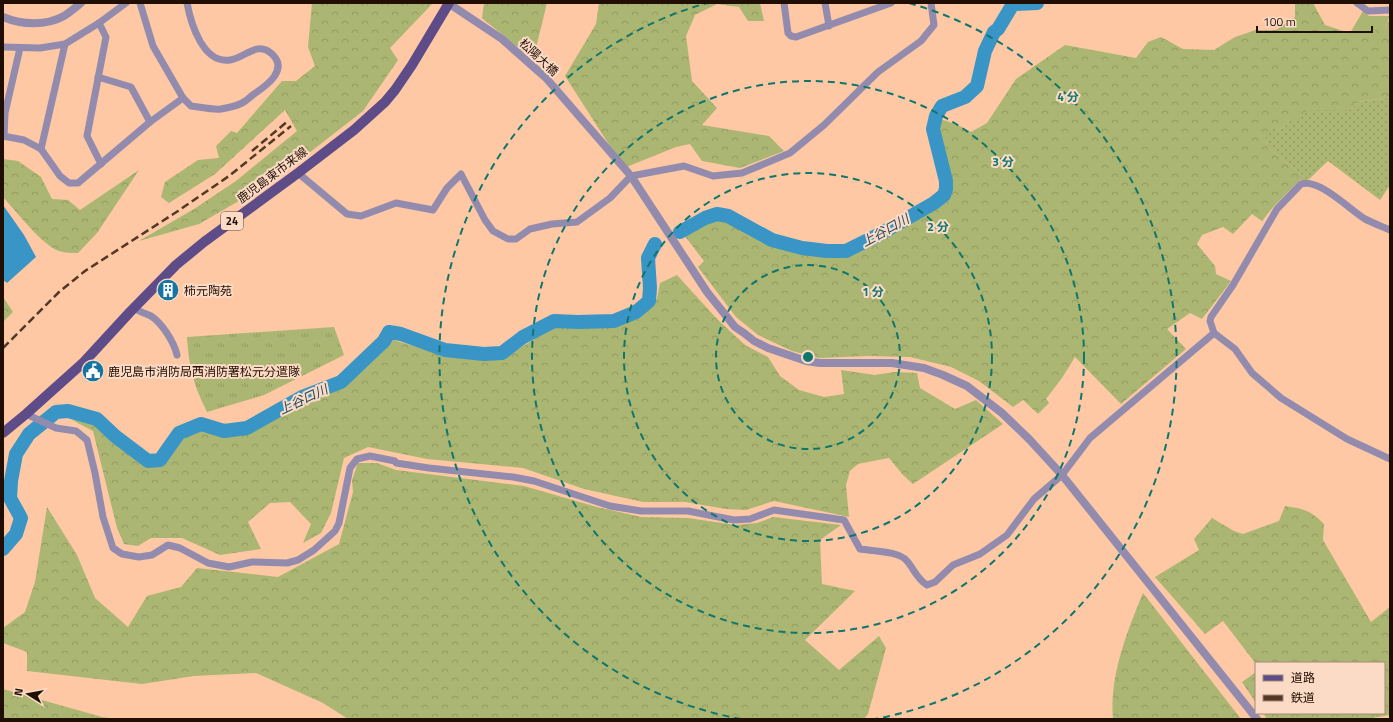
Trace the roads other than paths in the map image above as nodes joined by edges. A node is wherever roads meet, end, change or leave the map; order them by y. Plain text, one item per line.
1 (126, 3) edge
2 (140, 3) edge
3 (187, 3) edge
4 (448, 3) edge
5 (784, 3) edge
6 (825, 3) edge
7 (891, 3) edge
8 (931, 3) edge
9 (1357, 3) edge
10 (76, 5) edge
11 (1390, 10) edge
12 (3, 17) edge
13 (99, 23) junction
14 (829, 26) junction
15 (65, 44) junction
16 (3, 47) edge
17 (20, 48) junction
18 (98, 77) junction
19 (7, 88) edge
20 (183, 98) junction
21 (4, 113) edge
22 (150, 122) junction
23 (3, 136) edge
24 (42, 149) junction
25 (101, 164) junction
26 (298, 173) junction
27 (631, 176) junction
28 (1390, 230) edge
29 (134, 308) junction
30 (1214, 333) junction
31 (177, 355) dead end
32 (26, 414) junction
33 (3, 433) edge
34 (1390, 459) edge
35 (1062, 474) junction
36 (1257, 719) edge

1 - 13 street
2 - 20 street
3 - 20 street
4 - 26 main road, 鹿児島東市来線 / 24
4 - 27 street, 松陽大橋
5 - 14 street
6 - 14 street
7 - 14 street
8 - 27 street
9 - 11 street
10 - 12 street
13 - 15 street
13 - 18 street
15 - 17 street
15 - 24 street
16 - 17 street
17 - 19 street
18 - 22 street
18 - 25 street
19 - 21 street
20 - 22 street
21 - 23 street
22 - 25 street
23 - 24 street
24 - 25 street
26 - 27 street
26 - 29 main road, 鹿児島東市来線 / 24
27 - 35 street, 松陽大橋
28 - 30 street
29 - 31 street
29 - 32 main road, 鹿児島東市来線 / 24
30 - 34 street
30 - 35 street
32 - 33 main road, 鹿児島東市来線 / 24
32 - 35 street
35 - 36 street, 松陽大橋

